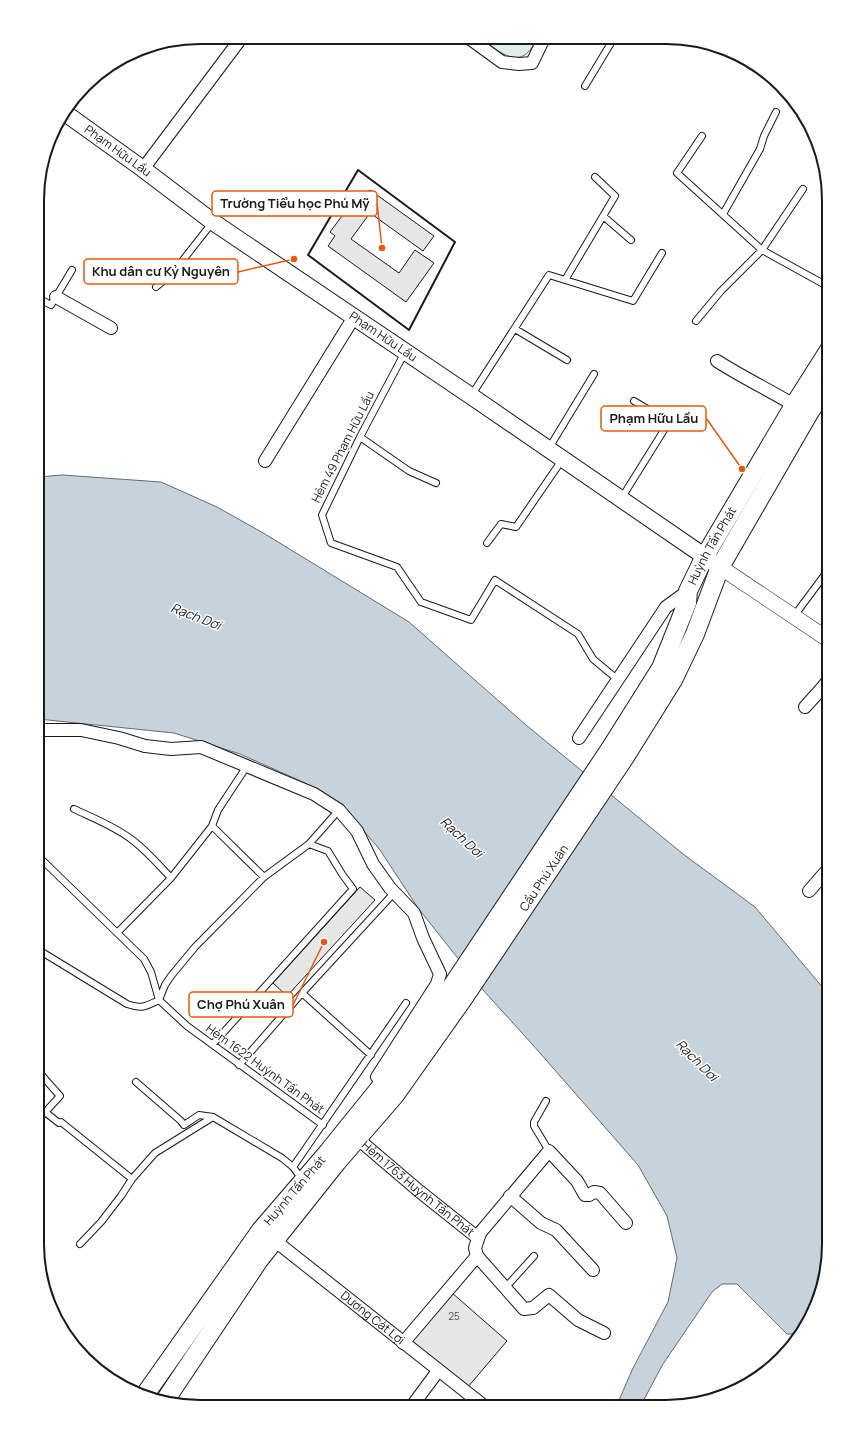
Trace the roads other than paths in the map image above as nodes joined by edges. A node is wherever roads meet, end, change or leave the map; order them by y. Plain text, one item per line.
1 (237, 44) edge
2 (477, 44) edge
3 (541, 44) edge
4 (610, 44) edge
5 (585, 86) dead end
6 (776, 112) dead end
7 (69, 116) edge
8 (702, 136) dead end
9 (143, 169) junction
10 (596, 177) dead end
11 (803, 189) dead end
12 (723, 214) junction
13 (603, 216) junction
14 (213, 222) junction
15 (631, 240) dead end
16 (762, 250) junction
17 (662, 253) dead end
18 (72, 270) dead end
19 (565, 280) junction
20 (822, 283) edge
21 (156, 287) dead end
22 (56, 297) junction
23 (44, 301) edge
24 (354, 317) junction
25 (696, 321) dead end
26 (111, 328) dead end
27 (514, 329) junction
28 (405, 352) junction
29 (567, 360) dead end
30 (717, 361) dead end
31 (822, 361) edge
32 (594, 374) dead end
33 (822, 394) edge
34 (471, 396) junction
35 (634, 400) dead end
36 (794, 405) junction
37 (360, 437) junction
38 (548, 450) junction
39 (562, 460) junction
40 (265, 461) dead end
41 (436, 482) dead end
42 (621, 499) junction
43 (487, 543) dead end
44 (705, 556) junction
45 (720, 567) junction
46 (822, 578) edge
47 (688, 591) junction
48 (793, 617) junction
49 (822, 636) edge
50 (617, 679) junction
51 (822, 688) edge
52 (805, 707) dead end
53 (44, 730) edge
54 (579, 738) dead end
55 (617, 753) junction
56 (247, 766) junction
57 (74, 809) dead end
58 (339, 810) junction
59 (212, 826) junction
60 (310, 844) junction
61 (44, 861) edge
62 (822, 876) edge
63 (264, 877) junction
64 (171, 878) junction
65 (809, 891) dead end
66 (394, 892) junction
67 (117, 933) junction
68 (44, 953) edge
69 (302, 993) junction
70 (456, 994) joint
71 (159, 1000) junction
72 (406, 1003) dead end
73 (213, 1044) junction
74 (371, 1055) junction
75 (239, 1064) junction
76 (44, 1078) edge
77 (136, 1082) dead end
78 (546, 1101) dead end
79 (46, 1112) joint
80 (213, 1118) junction
81 (323, 1126) junction
82 (353, 1133) junction
83 (549, 1151) junction
84 (298, 1174) junction
85 (132, 1179) junction
86 (510, 1196) junction
87 (626, 1222) dead end
88 (268, 1236) junction
89 (478, 1238) junction
90 (80, 1244) dead end
91 (477, 1256) junction
92 (534, 1256) dead end
93 (593, 1270) dead end
94 (505, 1288) junction
95 (604, 1332) dead end
96 (403, 1343) junction
97 (438, 1371) junction
98 (148, 1391) edge
99 (168, 1397) edge
100 (416, 1400) edge
101 (476, 1400) edge

1 - 9 street
2 - 3 street
4 - 5 lane
6 - 12 lane
7 - 9 main road, Phạm Hữu Lầu
8 - 12 lane
9 - 14 main road, Phạm Hữu Lầu
10 - 13 lane
11 - 16 lane
12 - 16 lane
13 - 15 lane
13 - 19 lane
14 - 21 lane
14 - 24 main road, Phạm Hữu Lầu
16 - 20 lane
16 - 25 lane
17 - 19 lane
18 - 22 lane
19 - 27 lane
22 - 23 lane
22 - 26 street
24 - 28 main road, Phạm Hữu Lầu
24 - 40 street
27 - 29 lane
27 - 34 lane
28 - 34 main road, Phạm Hữu Lầu
28 - 37 lane, Hẻm 49 Phạm Hữu Lầu
30 - 36 street
31 - 36 main road, Huỳnh Tấn Phát
32 - 38 lane
33 - 45 main road, Huỳnh Tấn Phát
34 - 38 main road, Phạm Hữu Lầu
35 - 42 lane
36 - 44 main road, Huỳnh Tấn Phát
37 - 41 lane
37 - 50 lane, Hẻm 49 Phạm Hữu Lầu
38 - 39 main road, Phạm Hữu Lầu
39 - 42 main road, Phạm Hữu Lầu
39 - 43 lane
42 - 44 main road, Phạm Hữu Lầu
44 - 45 main road, Phạm Hữu Lầu
44 - 47 main road, Huỳnh Tấn Phát
45 - 48 street
45 - 55 main road, Huỳnh Tấn Phát
46 - 48 lane
47 - 50 street
47 - 55 main road, Huỳnh Tấn Phát
48 - 49 street
50 - 54 street
51 - 52 street
53 - 56 street
55 - 70 main road, Cầu Phú Xuân
56 - 58 street
56 - 59 lane
57 - 64 lane
58 - 60 lane
58 - 66 street
59 - 63 lane
59 - 64 lane
60 - 63 lane
60 - 73 lane
61 - 67 lane
62 - 65 street
63 - 71 lane
64 - 67 lane
66 - 69 lane
66 - 82 street
67 - 71 lane
68 - 71 lane
69 - 74 lane
69 - 75 lane
70 - 82 main road, Huỳnh Tấn Phát
71 - 73 lane, Hẻm 1622 Huỳnh Tấn Phát
72 - 74 lane, Huỳnh Tấn Phát
73 - 75 lane, Hẻm 1622 Huỳnh Tấn Phát
74 - 81 lane, Huỳnh Tấn Phát
75 - 81 lane, Hẻm 1622 Huỳnh Tấn Phát
76 - 79 lane
77 - 80 lane
78 - 83 lane
79 - 85 lane
80 - 84 lane
80 - 85 lane
81 - 84 lane, Huỳnh Tấn Phát
82 - 84 main road, Huỳnh Tấn Phát
82 - 88 main road, Huỳnh Tấn Phát
82 - 89 street, Hẻm 1763 Huỳnh Tấn Phát
83 - 86 street
83 - 87 street
84 - 88 main road, Huỳnh Tấn Phát
85 - 90 lane
86 - 89 street
86 - 93 street
88 - 96 street, Dương Cát Lợi
88 - 98 main road, Huỳnh Tấn Phát
88 - 99 main road, Huỳnh Tấn Phát
89 - 91 street
91 - 94 street
91 - 96 street
92 - 94 lane
94 - 95 street
96 - 97 street, Dương Cát Lợi
97 - 100 street
97 - 101 street, Dương Cát Lợi

